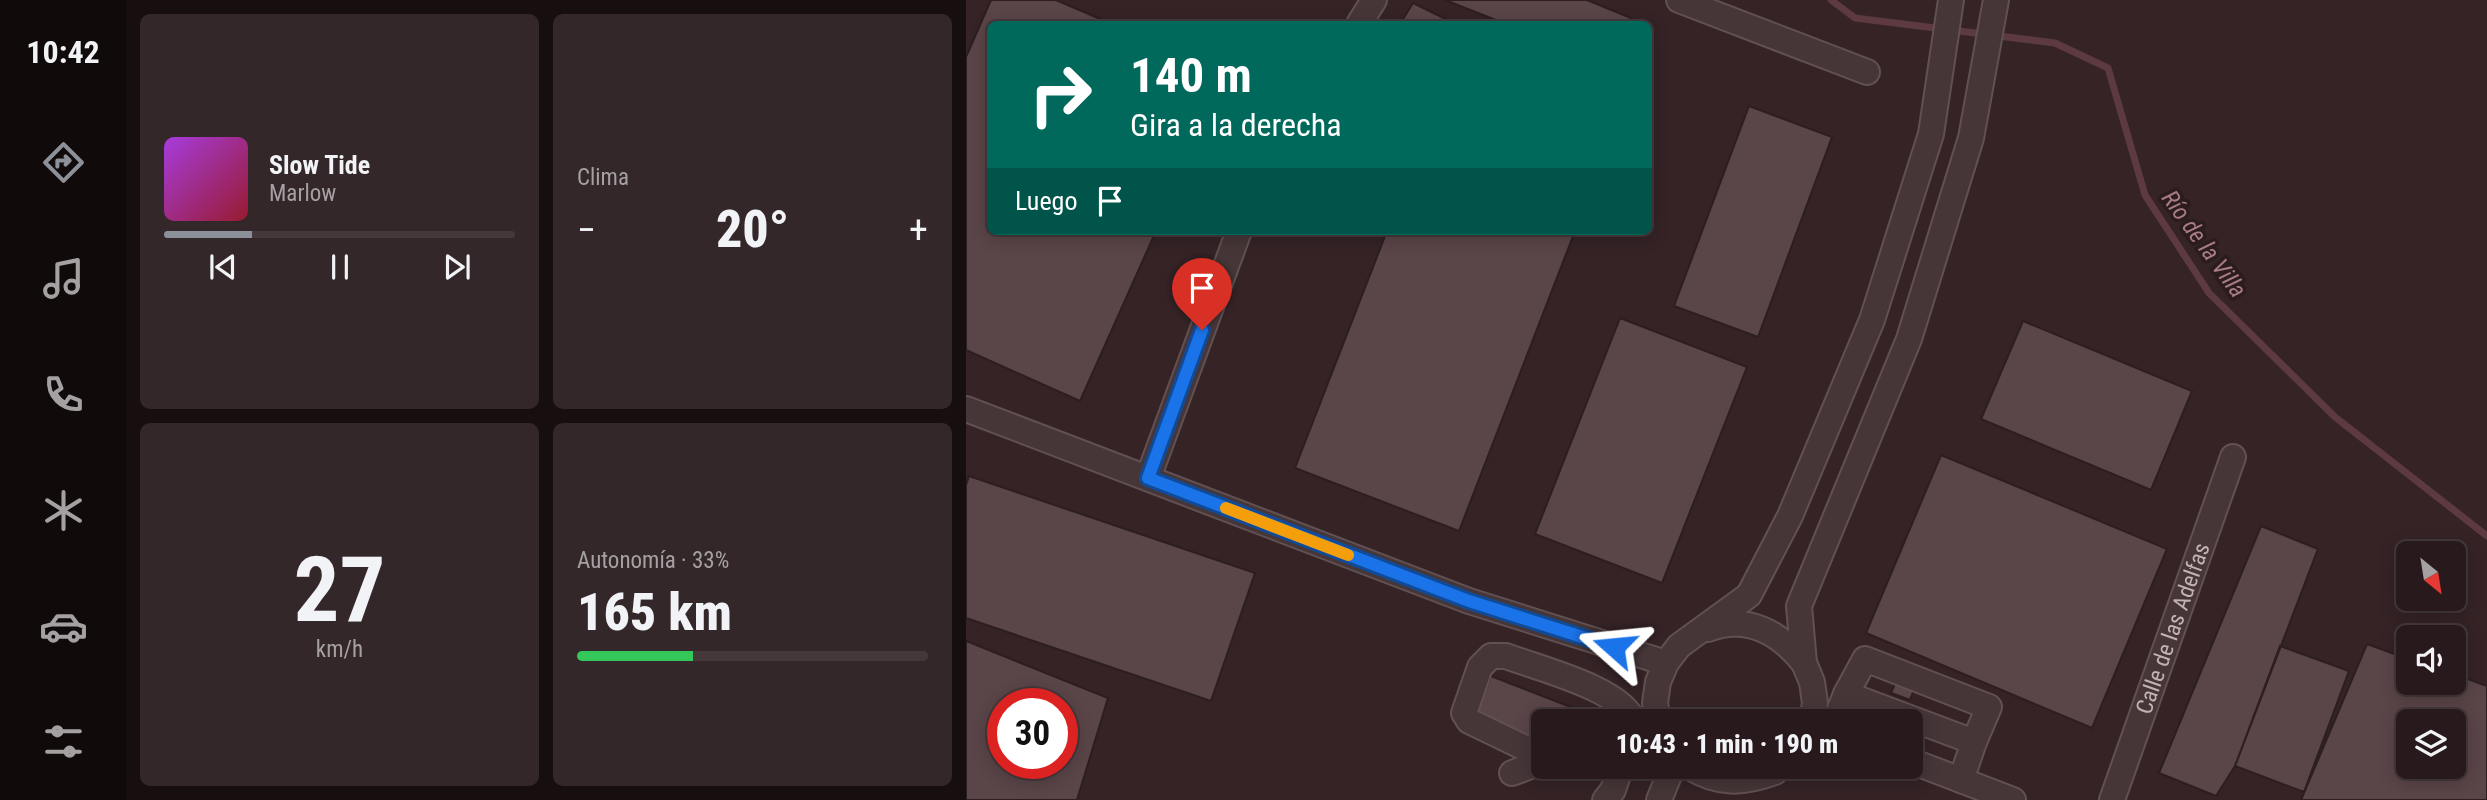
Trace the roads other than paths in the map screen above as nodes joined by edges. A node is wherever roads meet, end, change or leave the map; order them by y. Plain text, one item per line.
1 (1374, 0) edge
2 (1679, 0) edge
3 (1951, 0) edge
4 (1996, 0) edge
5 (1361, 21) edge
6 (1867, 72) dead end
7 (1238, 235) edge
8 (966, 409) edge
9 (2233, 457) dead end
10 (1148, 478) junction
11 (1695, 634) junction
12 (1666, 663) junction
13 (1804, 663) junction
14 (1846, 694) junction
15 (1626, 709) edge
16 (1656, 709) edge
17 (1814, 709) edge
18 (1840, 709) edge
19 (1974, 742) junction
20 (1531, 751) edge
21 (1531, 762) edge
22 (1923, 766) edge
23 (1512, 773) dead end
24 (1617, 779) edge
25 (1668, 779) edge
26 (1716, 779) edge
27 (1756, 779) edge
28 (1765, 779) edge
29 (1961, 780) junction
30 (1605, 800) edge
31 (1660, 800) edge
32 (1739, 800) edge
33 (2013, 800) edge
34 (2112, 800) edge

1 - 5 street
2 - 6 street
3 - 11 street
4 - 13 street
7 - 10 street
8 - 10 street
9 - 34 street, Calle de las Adelfas
10 - 12 street
11 - 12 street
11 - 13 street
12 - 16 street
13 - 17 street
14 - 18 street
14 - 19 street
14 - 19 street
15 - 20 street
19 - 29 street
21 - 23 street
22 - 29 street
24 - 30 street
25 - 31 street
26 - 27 street
28 - 32 street
29 - 33 street

